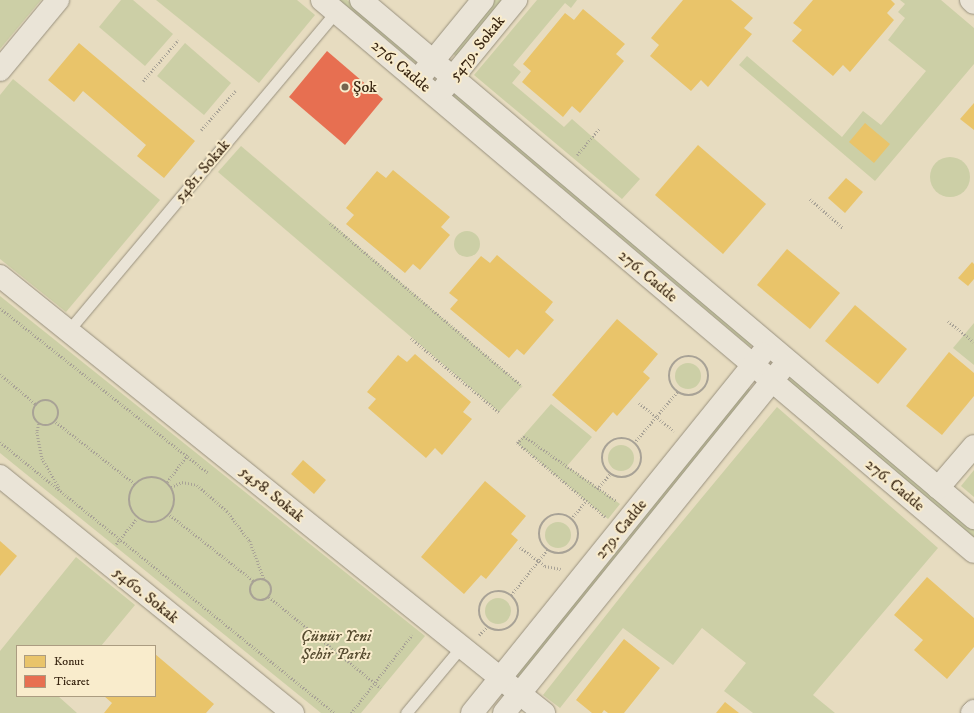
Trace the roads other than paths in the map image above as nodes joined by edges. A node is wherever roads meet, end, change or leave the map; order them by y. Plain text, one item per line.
1 (58, 0) edge
2 (361, 0) edge
3 (482, 0) edge
4 (516, 0) edge
5 (971, 0) edge
6 (974, 3) edge
7 (329, 6) edge
8 (433, 60) junction
9 (0, 70) edge
10 (453, 77) junction
11 (418, 80) junction
12 (437, 96) junction
13 (0, 276) edge
14 (68, 331) junction
15 (770, 344) junction
16 (789, 360) junction
17 (753, 365) junction
18 (772, 381) junction
19 (974, 446) edge
20 (0, 476) edge
21 (938, 488) junction
22 (974, 518) edge
23 (974, 552) edge
24 (461, 647) junction
25 (501, 678) junction
26 (520, 694) junction
27 (293, 713) edge
28 (406, 713) edge
29 (472, 713) edge
30 (504, 713) edge
31 (544, 713) edge

1 - 9 street
2 - 8 street, 276. Cadde
3 - 8 street, 5479. Sokak
4 - 10 street, 5479. Sokak
5 - 6 street
7 - 11 street, 276. Cadde
7 - 14 lane, 5481. Sokak
8 - 10 street, 276. Cadde
8 - 11 street, 5479. Sokak
10 - 12 street, 5479. Sokak
10 - 15 street, 276. Cadde
11 - 12 street, 276. Cadde
12 - 17 street, 276. Cadde
13 - 14 street, 5458. Sokak
14 - 24 street, 5458. Sokak
15 - 16 street, 276. Cadde
15 - 17 street, 279. Cadde
16 - 18 street, 279. Cadde
16 - 21 street, 276. Cadde
17 - 18 street, 276. Cadde
17 - 25 street, 279. Cadde
18 - 23 street, 276. Cadde
18 - 26 street, 279. Cadde
19 - 21 street
20 - 27 street, 5460. Sokak
21 - 22 street, 276. Cadde
24 - 25 street, 5458. Sokak
24 - 28 lane
25 - 26 street, 5458. Sokak
25 - 29 street, 279. Cadde
26 - 30 street, 279. Cadde
26 - 31 street, 5458. Sokak

